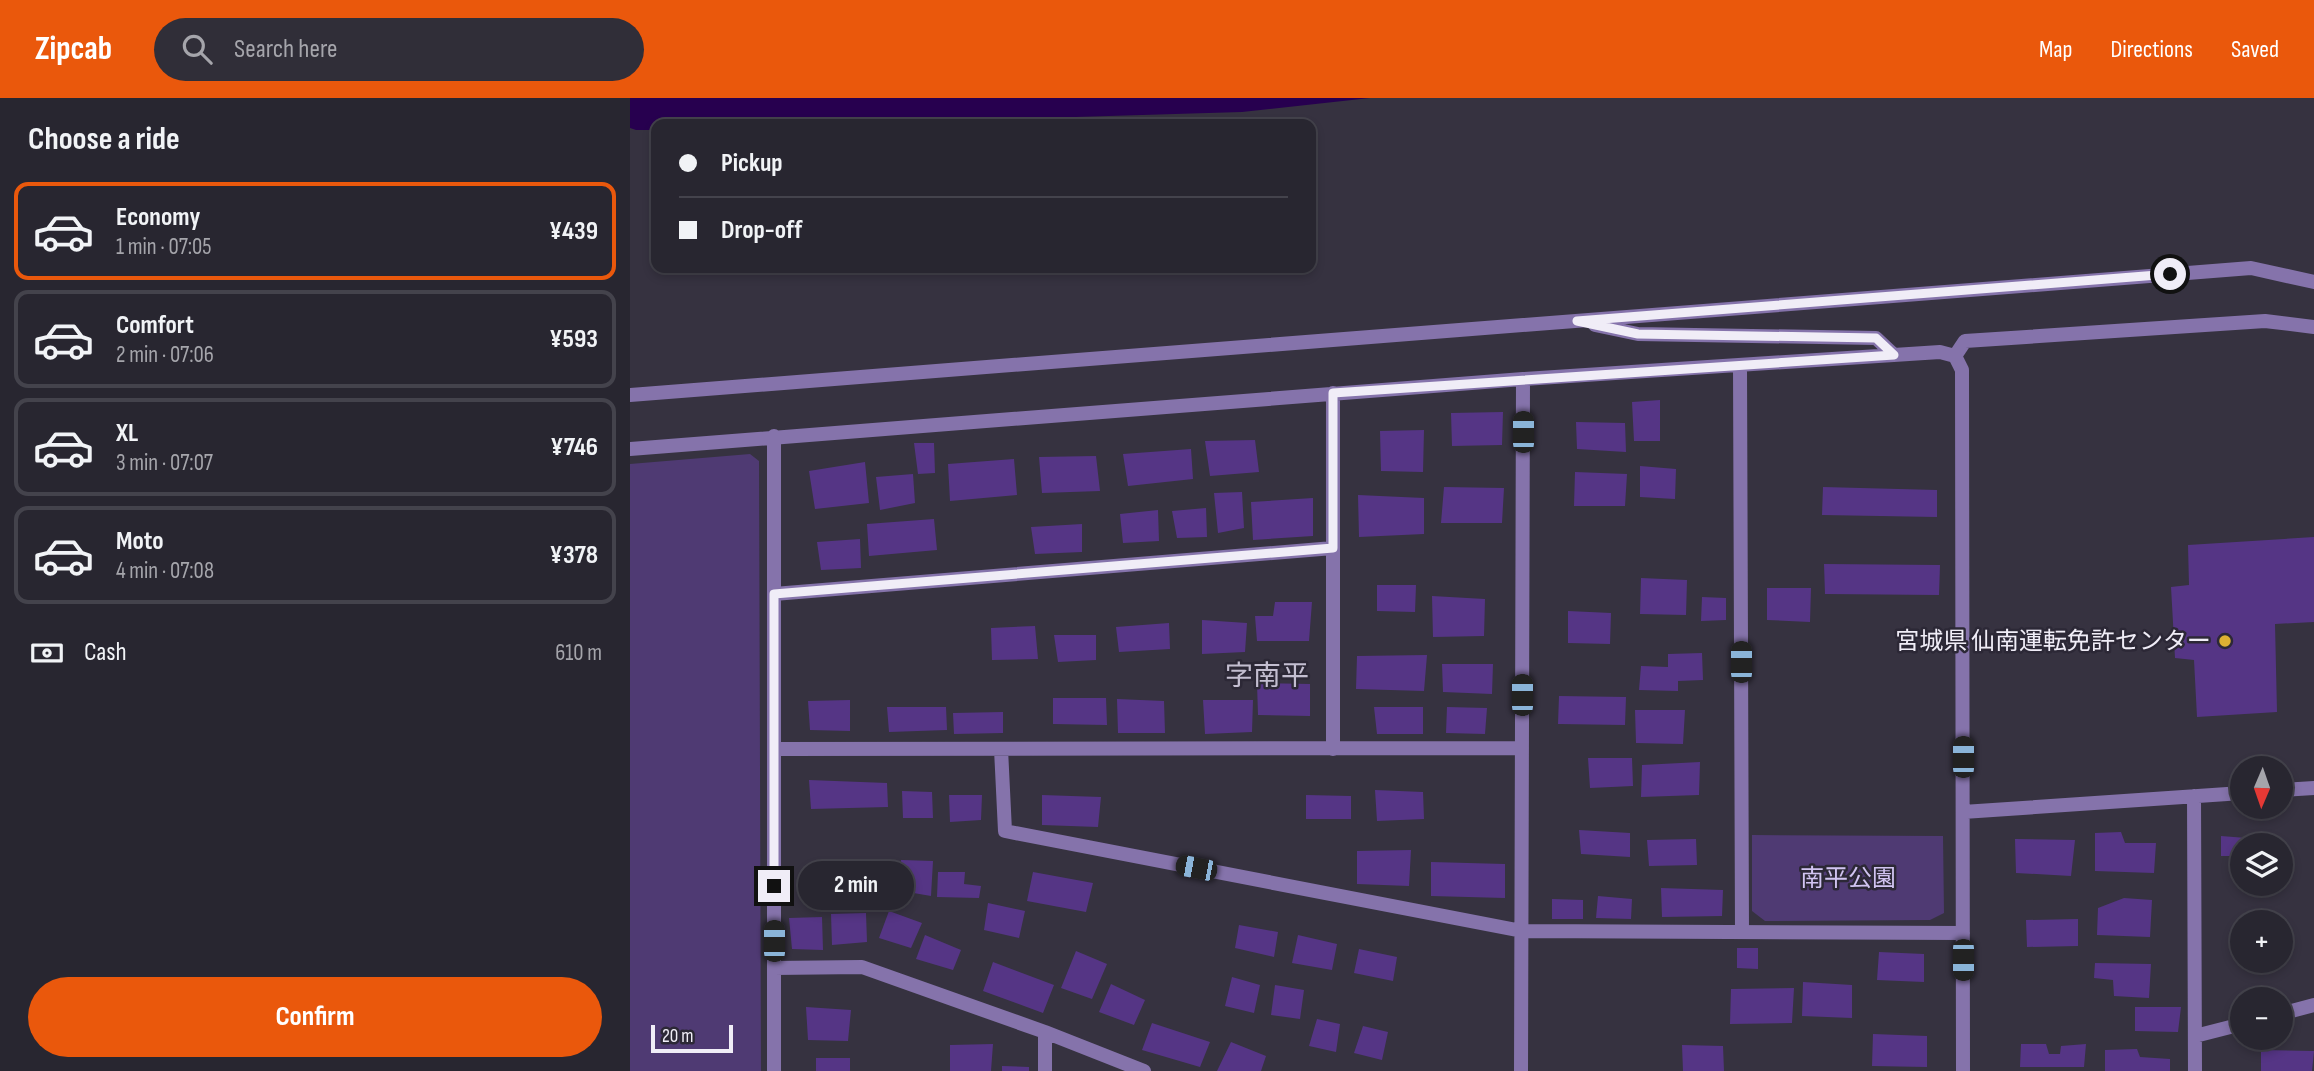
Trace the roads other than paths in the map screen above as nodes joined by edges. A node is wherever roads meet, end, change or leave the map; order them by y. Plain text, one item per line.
1 (2314, 282) edge
2 (1577, 321) junction
3 (2314, 327) edge
4 (1894, 355) junction
5 (1955, 356) junction
6 (1740, 366) junction
7 (1523, 379) junction
8 (1333, 393) junction
9 (630, 395) edge
10 (774, 436) junction
11 (630, 449) edge
12 (1333, 548) junction
13 (774, 594) junction
14 (1333, 748) junction
15 (1522, 748) junction
16 (774, 749) junction
17 (1000, 749) junction
18 (2314, 788) edge
19 (2293, 789) edge
20 (2230, 794) edge
21 (2194, 796) junction
22 (1963, 812) junction
23 (1522, 931) junction
24 (1742, 932) junction
25 (1963, 933) junction
26 (774, 968) junction
27 (2314, 1005) edge
28 (2293, 1011) edge
29 (2230, 1027) edge
30 (1045, 1032) junction
31 (2195, 1036) junction
32 (774, 1071) edge
33 (1045, 1071) edge
34 (1144, 1071) edge
35 (1521, 1071) edge
36 (1963, 1071) edge
37 (2195, 1071) edge

1 - 2 street
2 - 4 street
2 - 9 street
3 - 5 street
4 - 5 street
4 - 6 street
5 - 22 street
6 - 7 street
6 - 24 street
7 - 8 street
7 - 15 street
8 - 10 street
8 - 12 street
10 - 11 street
10 - 13 street
12 - 13 street
12 - 14 street
13 - 16 street
14 - 15 street
14 - 17 street
15 - 23 street
16 - 17 street
16 - 26 street
17 - 23 street
18 - 19 street
20 - 21 street
21 - 22 street
21 - 31 street
22 - 25 street
23 - 24 street
23 - 35 street
24 - 25 street
25 - 36 street
26 - 30 street
26 - 32 street
27 - 28 street
29 - 31 street
30 - 33 street
30 - 34 street
31 - 37 street

